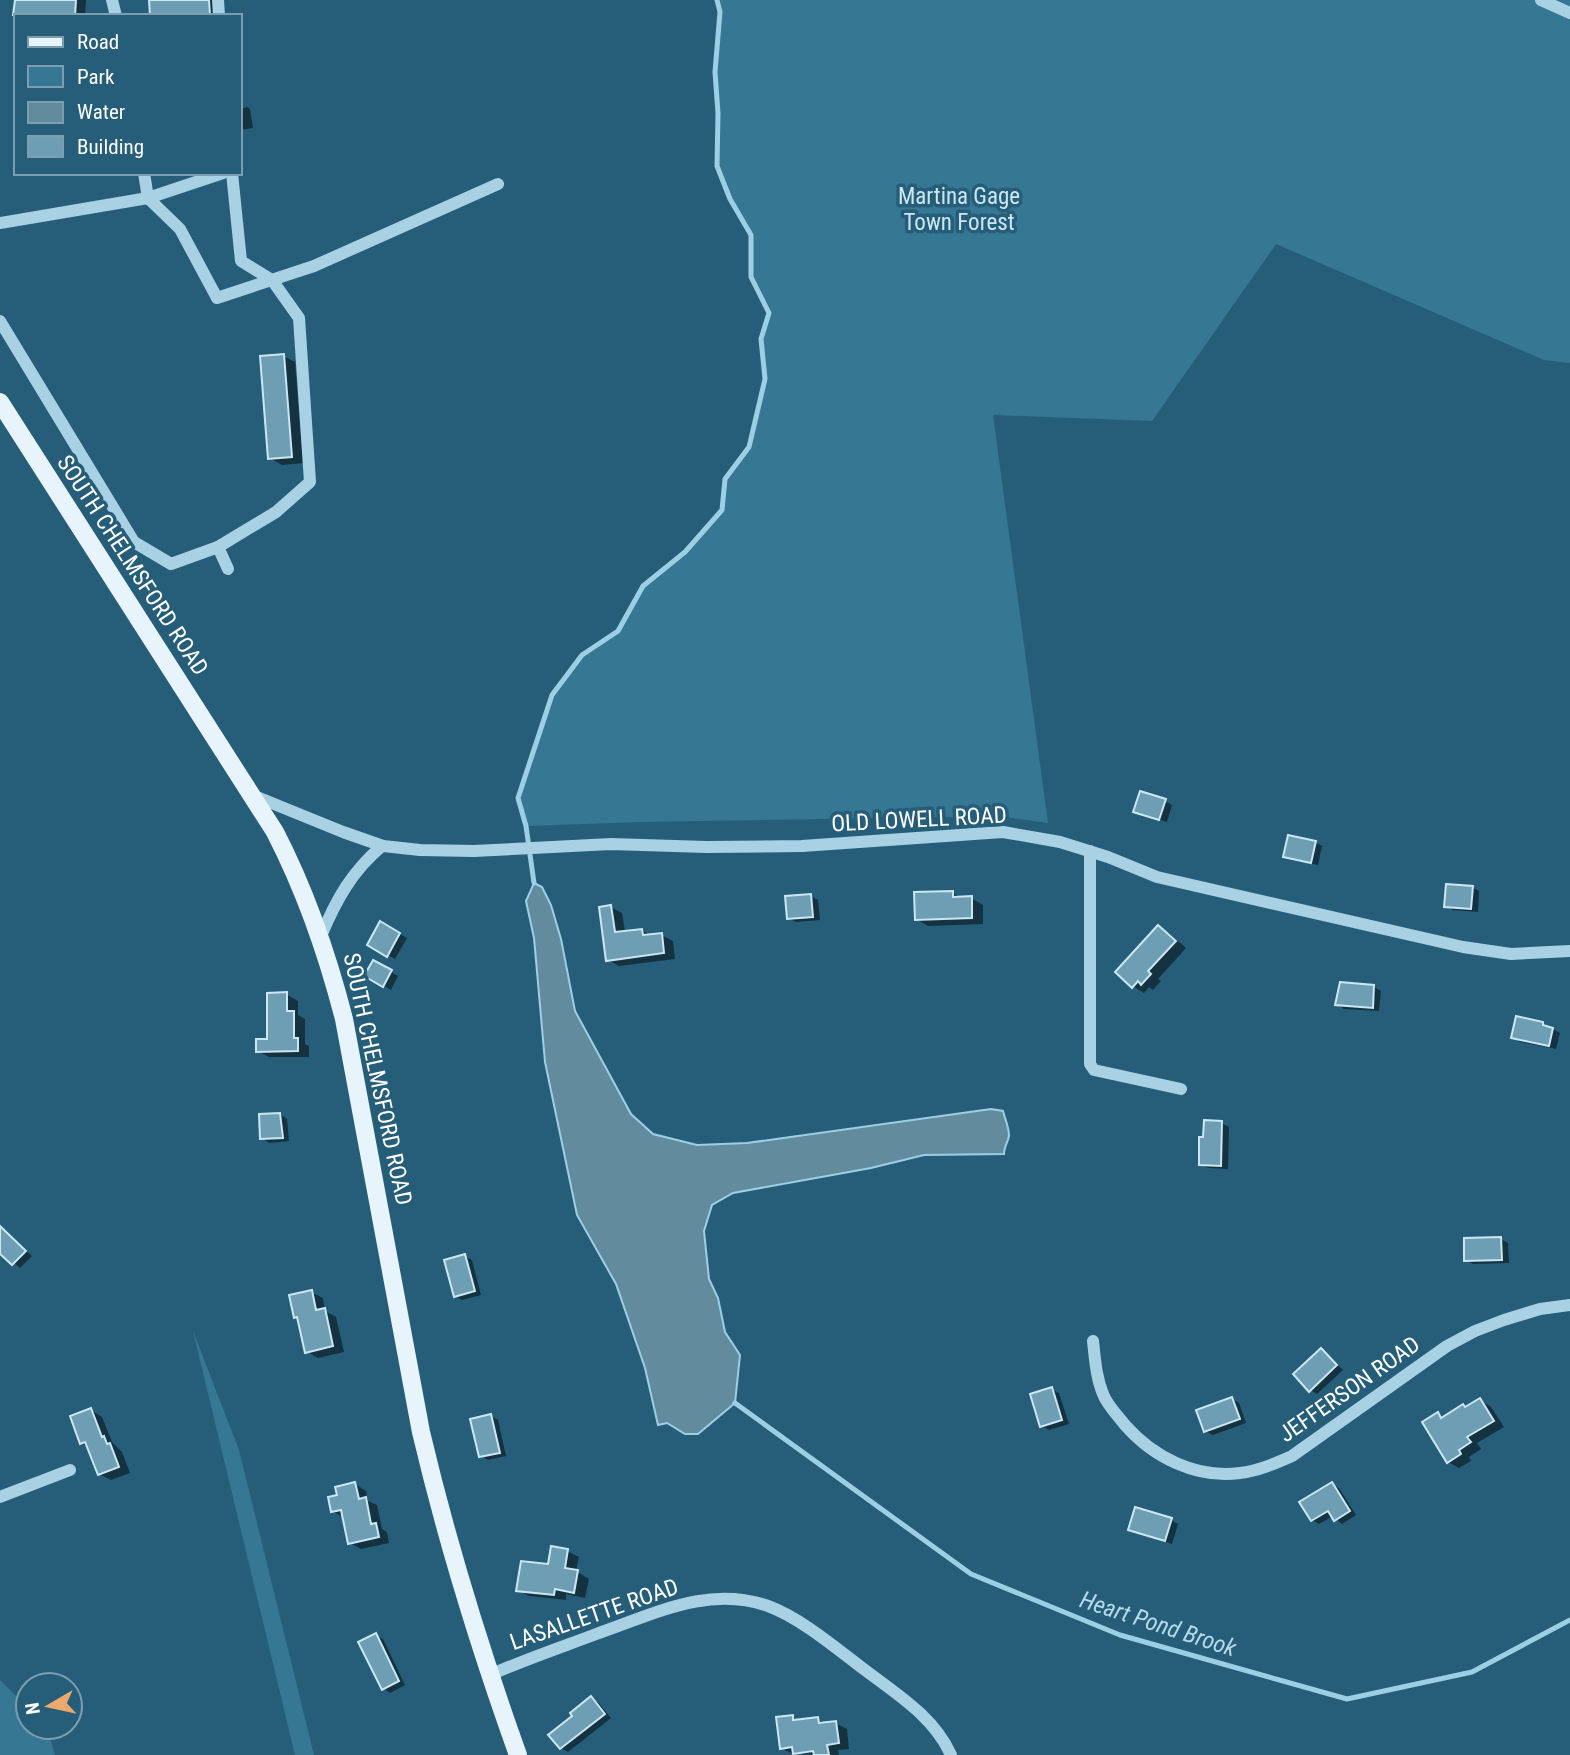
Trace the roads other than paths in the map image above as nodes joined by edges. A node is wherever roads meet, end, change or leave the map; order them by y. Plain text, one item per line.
1 (1541, 0) edge
2 (1570, 13) edge
3 (144, 175) edge
4 (217, 175) edge
5 (232, 175) edge
6 (498, 184) dead end
7 (149, 198) junction
8 (0, 223) edge
9 (272, 280) junction
10 (0, 321) edge
11 (0, 402) edge
12 (218, 547) junction
13 (228, 569) dead end
14 (252, 795) junction
15 (382, 846) junction
16 (1090, 851) junction
17 (320, 936) junction
18 (1570, 951) edge
19 (1181, 1089) dead end
20 (1570, 1304) edge
21 (1093, 1341) dead end
22 (70, 1470) dead end
23 (0, 1497) edge
24 (490, 1675) junction
25 (518, 1755) edge
26 (951, 1755) edge

1 - 2 street
3 - 7 street
4 - 7 street
5 - 9 street
6 - 9 street
7 - 8 street
7 - 9 street
9 - 12 street
10 - 12 street
11 - 14 main road, SOUTH CHELMSFORD ROAD
12 - 13 street
14 - 15 street, OLD LOWELL ROAD
14 - 17 main road, SOUTH CHELMSFORD ROAD
15 - 16 street, OLD LOWELL ROAD
15 - 17 street
16 - 18 street, OLD LOWELL ROAD
16 - 19 street
17 - 24 main road, SOUTH CHELMSFORD ROAD
20 - 21 street, JEFFERSON ROAD
22 - 23 street
24 - 25 main road, SOUTH CHELMSFORD ROAD
24 - 26 street, LASALLETTE ROAD

